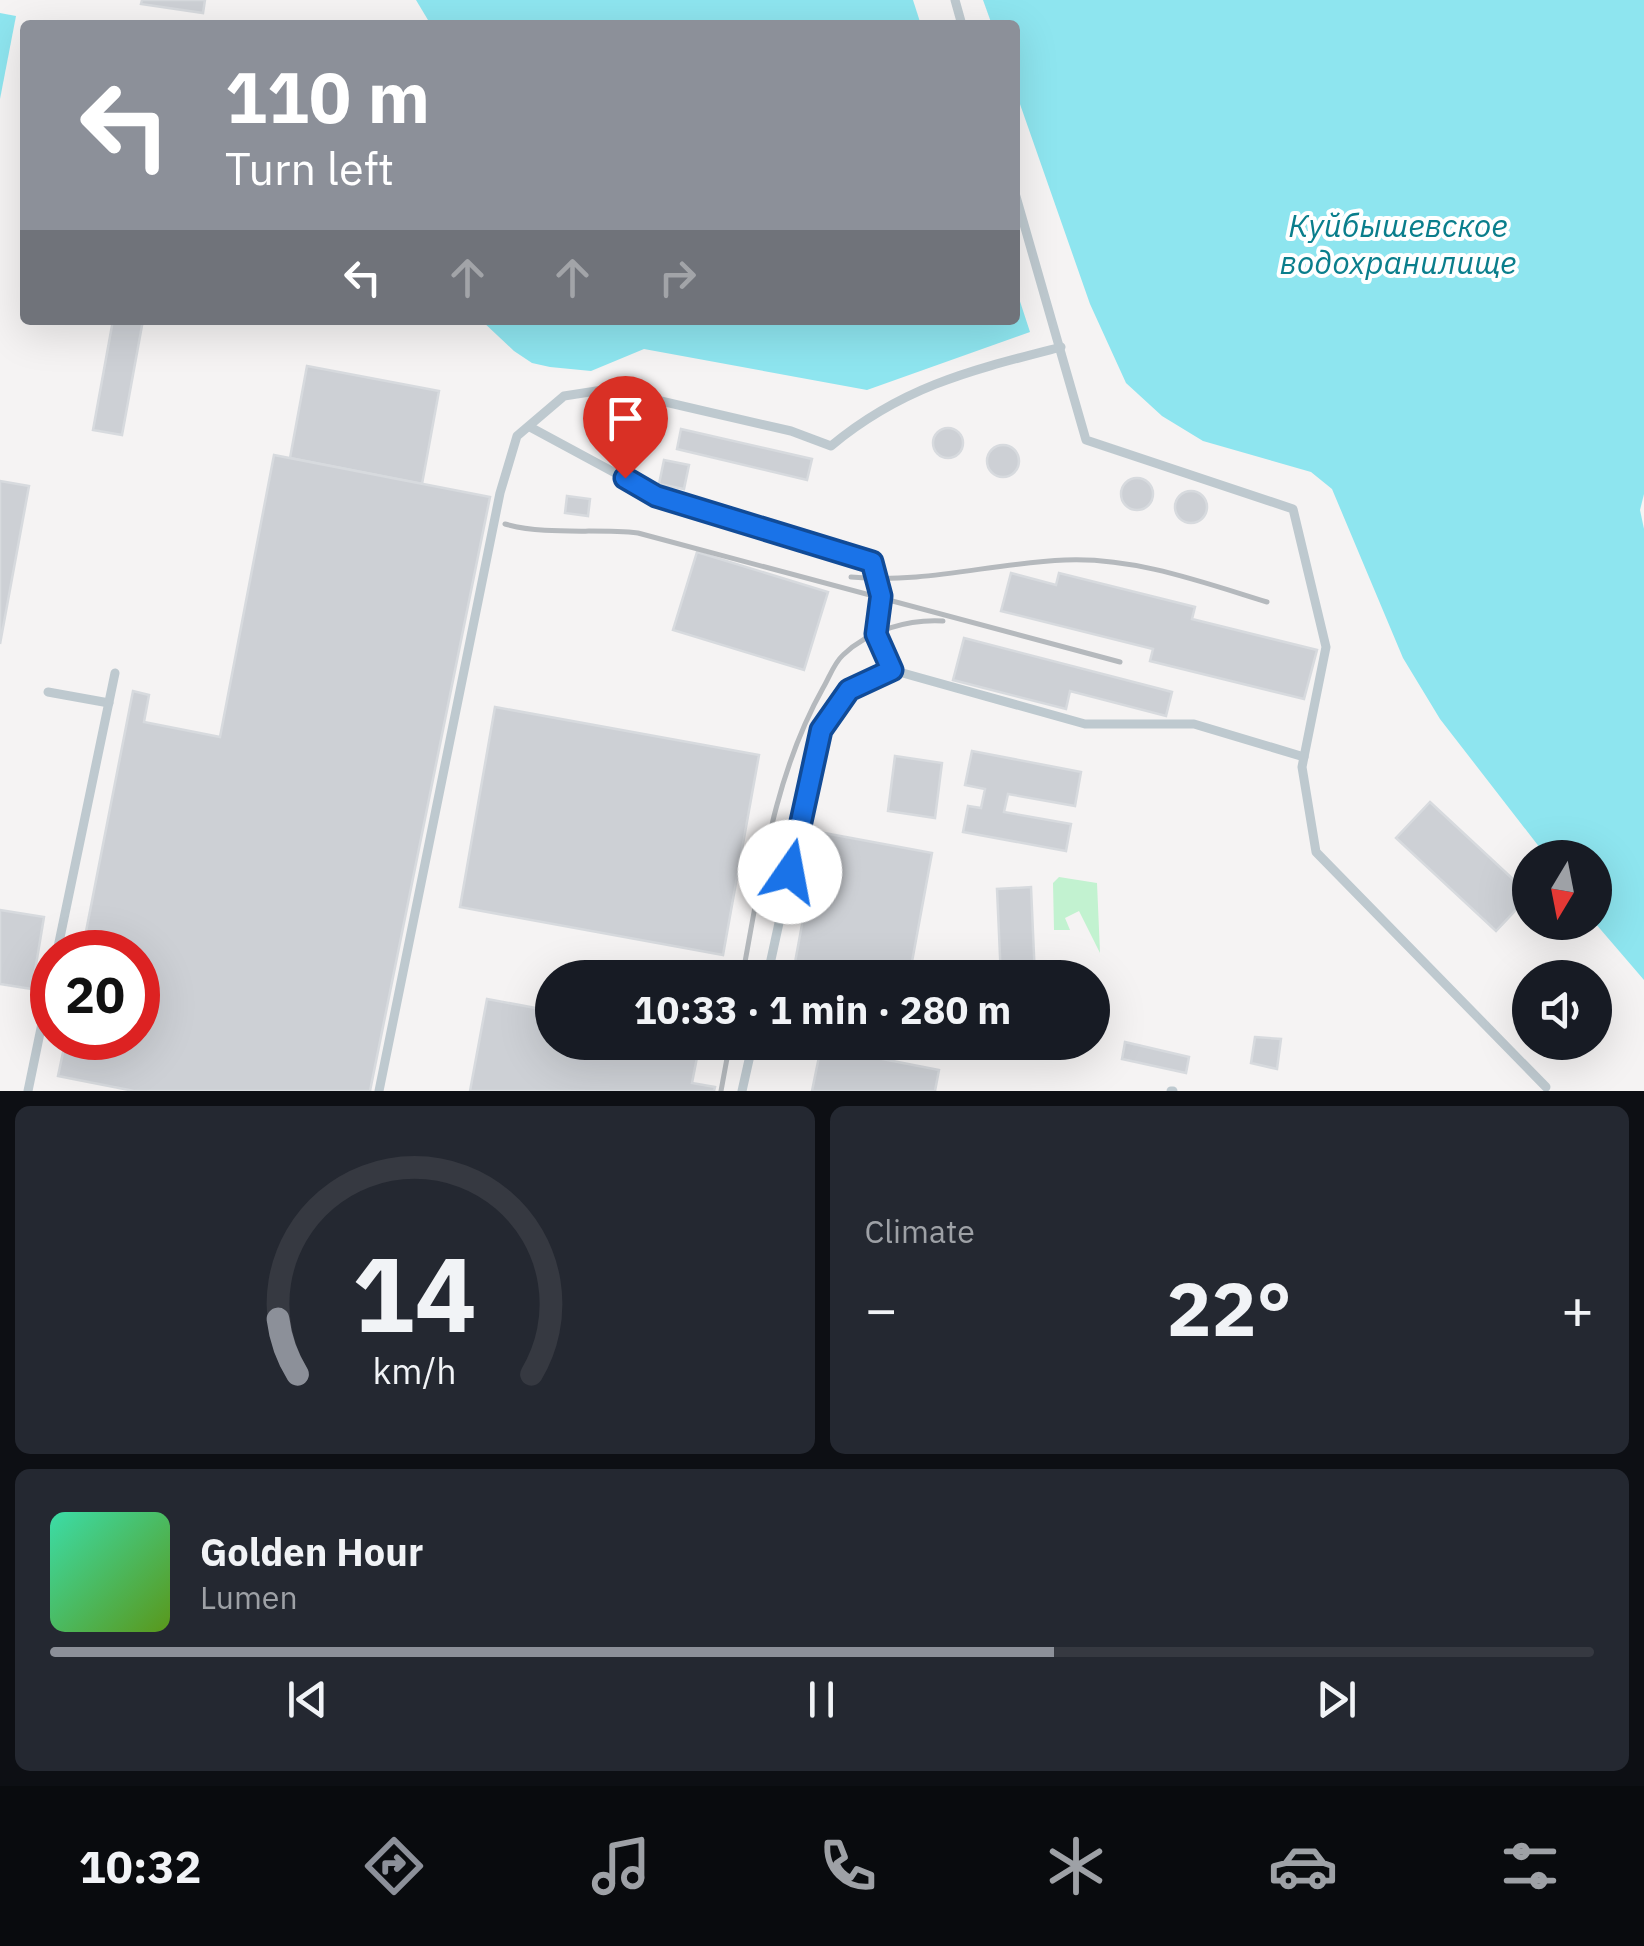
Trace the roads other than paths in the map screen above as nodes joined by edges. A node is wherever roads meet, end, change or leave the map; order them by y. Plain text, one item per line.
1 (1020, 210) edge
2 (1061, 347) junction
3 (530, 427) junction
4 (892, 670) junction
5 (116, 674) dead end
6 (48, 692) dead end
7 (109, 703) junction
8 (1304, 757) junction
9 (62, 930) edge
10 (771, 960) edge
11 (34, 1060) edge
12 (749, 1060) edge
13 (1546, 1087) dead end
14 (28, 1091) edge
15 (379, 1091) edge
16 (742, 1091) edge

1 - 2 lane
2 - 3 lane
2 - 8 lane
3 - 4 lane
3 - 15 lane
4 - 8 lane
4 - 10 lane
5 - 7 lane
6 - 7 lane
7 - 9 lane
8 - 13 lane
11 - 14 lane
12 - 16 lane

